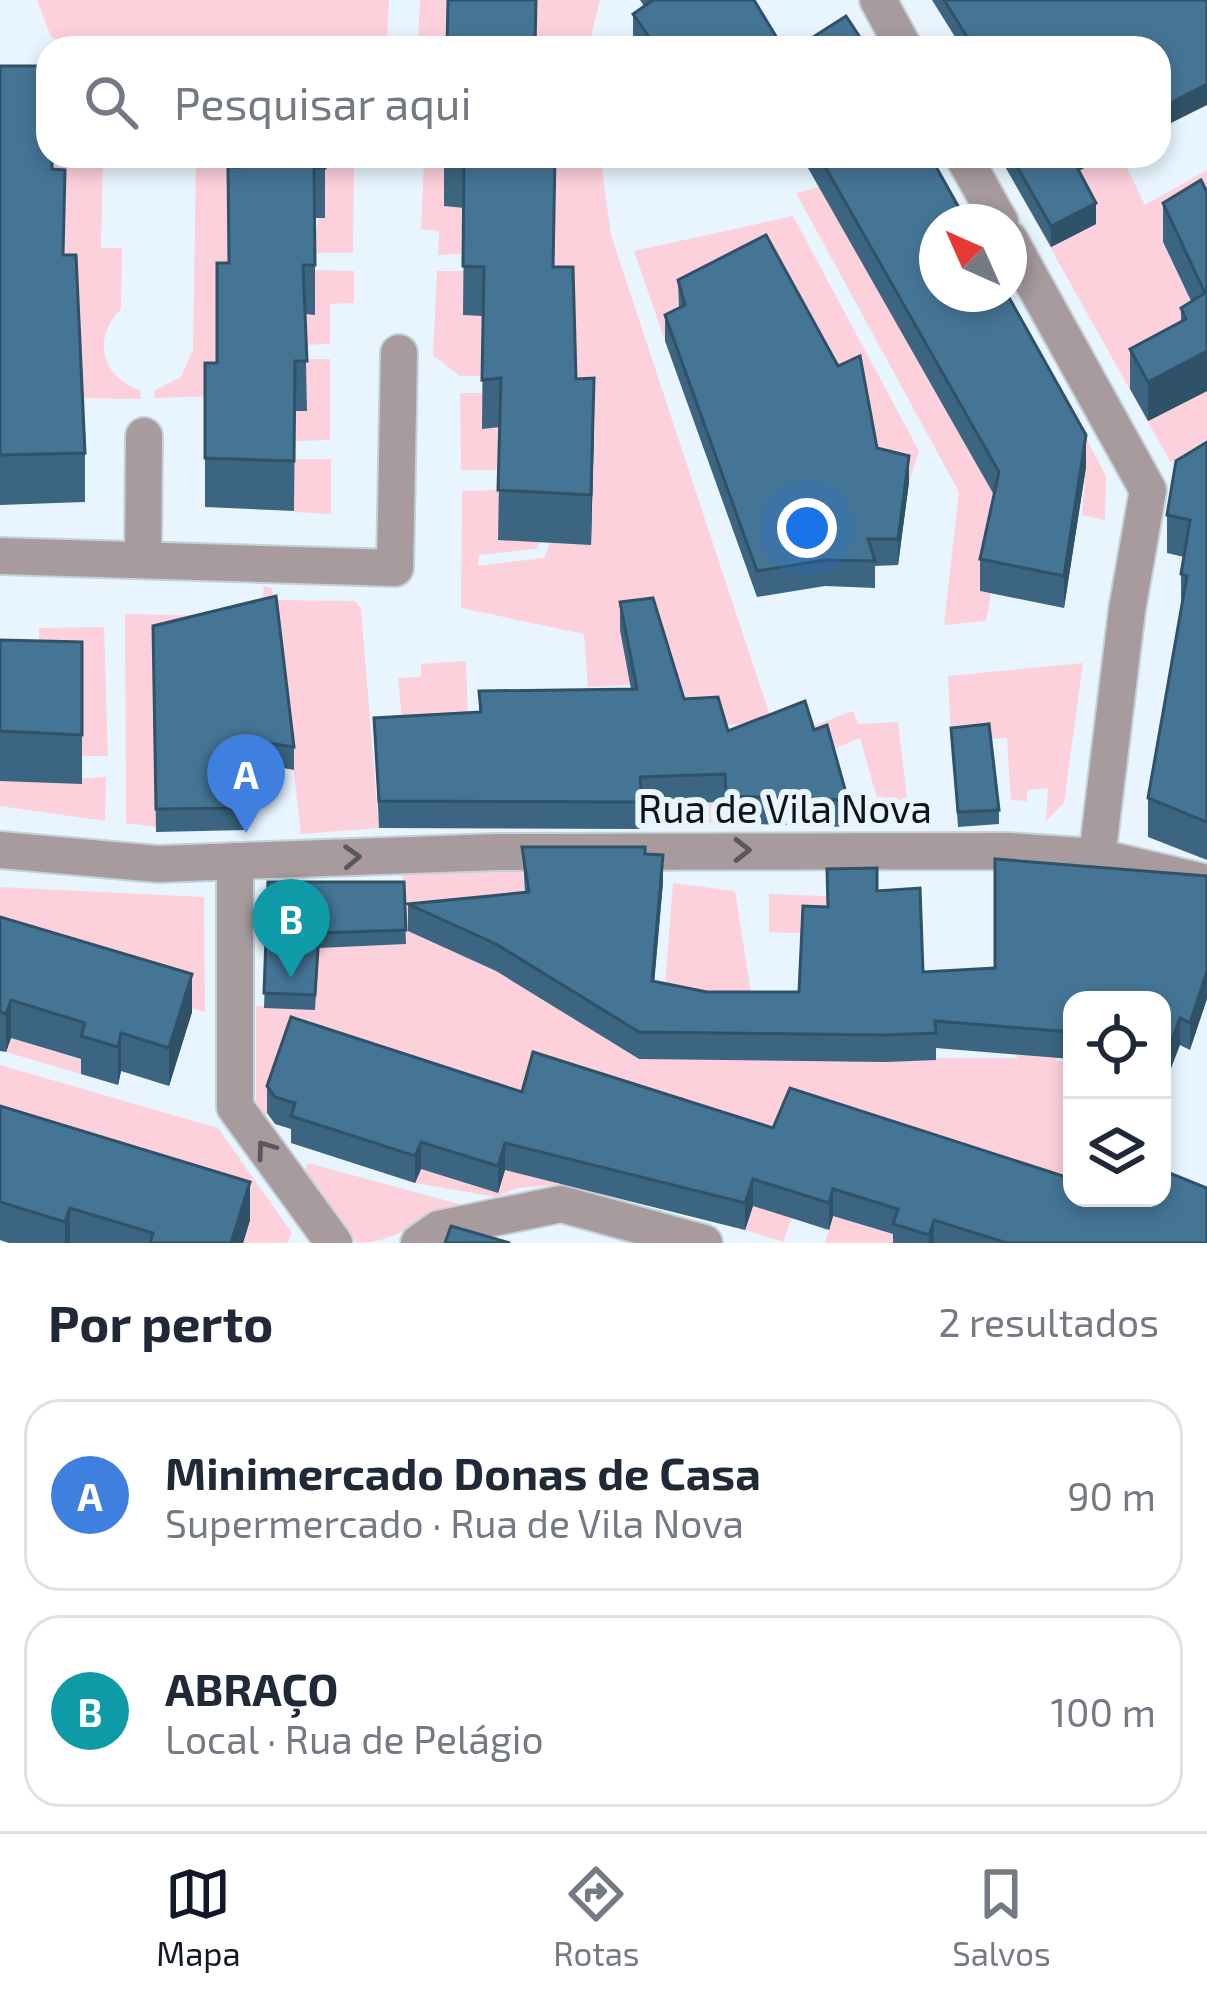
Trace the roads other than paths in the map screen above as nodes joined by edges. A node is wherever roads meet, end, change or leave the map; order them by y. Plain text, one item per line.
1 (878, 0) edge
2 (898, 36) edge
3 (970, 168) edge
4 (990, 204) edge
5 (1027, 272) edge
6 (399, 353) dead end
7 (144, 436) dead end
8 (1187, 466) edge
9 (1148, 490) junction
10 (0, 556) edge
11 (142, 558) junction
12 (0, 850) edge
13 (1097, 857) junction
14 (235, 861) junction
15 (1207, 883) edge
16 (334, 1243) edge
17 (419, 1243) edge
18 (704, 1243) edge

1 - 2 street
3 - 4 street
5 - 9 street
6 - 11 street
7 - 11 street
8 - 9 street
9 - 13 street
10 - 11 street
12 - 14 street, Rua de Vila Nova
14 -> 13 street, Rua de Vila Nova
13 - 15 street, Rua de Vila Nova
16 -> 14 street
17 - 18 street

